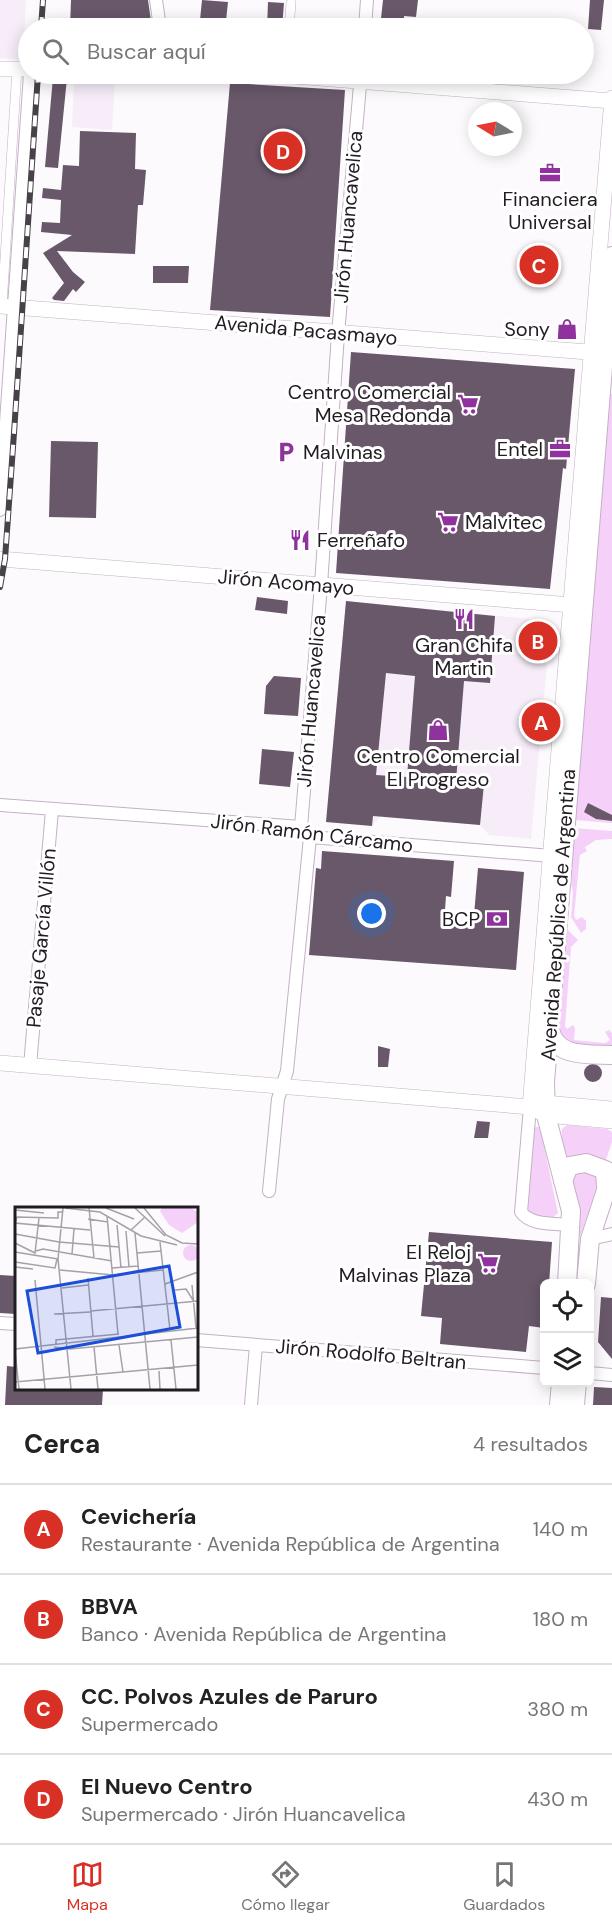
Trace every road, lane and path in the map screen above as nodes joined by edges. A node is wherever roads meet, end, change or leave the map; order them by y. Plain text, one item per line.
1 (156, 0) edge
2 (367, 0) edge
3 (291, 3) dead end
4 (159, 18) edge
5 (290, 18) edge
6 (365, 18) edge
7 (0, 69) edge
8 (18, 70) edge
9 (24, 84) edge
10 (360, 84) edge
11 (445, 84) edge
12 (612, 100) edge
13 (612, 256) edge
14 (6, 306) edge
15 (338, 333) junction
16 (603, 353) edge
17 (0, 510) edge
18 (0, 559) edge
19 (321, 585) junction
20 (572, 605) junction
21 (0, 805) edge
22 (52, 810) junction
23 (301, 827) junction
24 (310, 837) junction
25 (552, 856) junction
26 (550, 1028) junction
27 (612, 1055) edge
28 (0, 1063) edge
29 (30, 1066) junction
30 (282, 1087) junction
31 (540, 1108) junction
32 (612, 1109) edge
33 (612, 1121) edge
34 (609, 1180) edge
35 (563, 1181) junction
36 (268, 1191) dead end
37 (571, 1225) junction
38 (612, 1234) edge
39 (590, 1239) junction
40 (567, 1279) edge
41 (586, 1279) edge
42 (0, 1323) edge
43 (15, 1324) edge
44 (198, 1340) edge
45 (256, 1345) junction
46 (540, 1368) edge
47 (594, 1373) edge
48 (612, 1375) edge
49 (561, 1387) edge
50 (576, 1387) edge
51 (251, 1405) edge
52 (559, 1405) edge
53 (575, 1405) edge

1 - 4 street
2 - 6 street
3 - 5 street
7 - 8 street
9 - 14 street
10 - 15 street, Jirón Huancavelica
11 - 12 street
12 - 16 street, Avenida República de Argentina
13 - 16 main road, Avenida República de Argentina
14 - 15 street, Avenida Pacasmayo
14 - 17 street
15 - 16 street, Avenida Pacasmayo
15 - 19 street, Jirón Huancavelica
16 - 20 street, Avenida República de Argentina
16 - 26 main road, Avenida República de Argentina
18 - 19 street, Jirón Acomayo
19 - 20 street, Jirón Acomayo
19 - 23 street, Jirón Huancavelica
20 - 25 street, Avenida República de Argentina
21 - 22 street, Jirón Ramón Cárcamo
22 - 23 street, Jirón Ramón Cárcamo
22 - 29 street, Pasaje García Villón
23 - 24 street, Jirón Ramón Cárcamo
24 - 25 street, Jirón Ramón Cárcamo
24 - 30 street
25 - 31 street, Avenida República de Argentina
26 - 27 main road
26 - 31 main road, Avenida República de Argentina
28 - 29 street
29 - 30 street
30 - 31 street
30 - 36 street
31 - 32 street
31 - 33 street
31 - 35 main road, Avenida República de Argentina
31 - 37 street
34 - 35 main road
34 - 39 main road
35 - 37 main road, Avenida República de Argentina
37 - 40 main road, Avenida República de Argentina
38 - 39 street
39 - 41 main road
42 - 43 street
44 - 45 street, Jirón Rodolfo Beltran
45 - 46 street, Jirón Rodolfo Beltran
45 - 51 street
47 - 48 street
49 - 52 main road
50 - 53 main road

